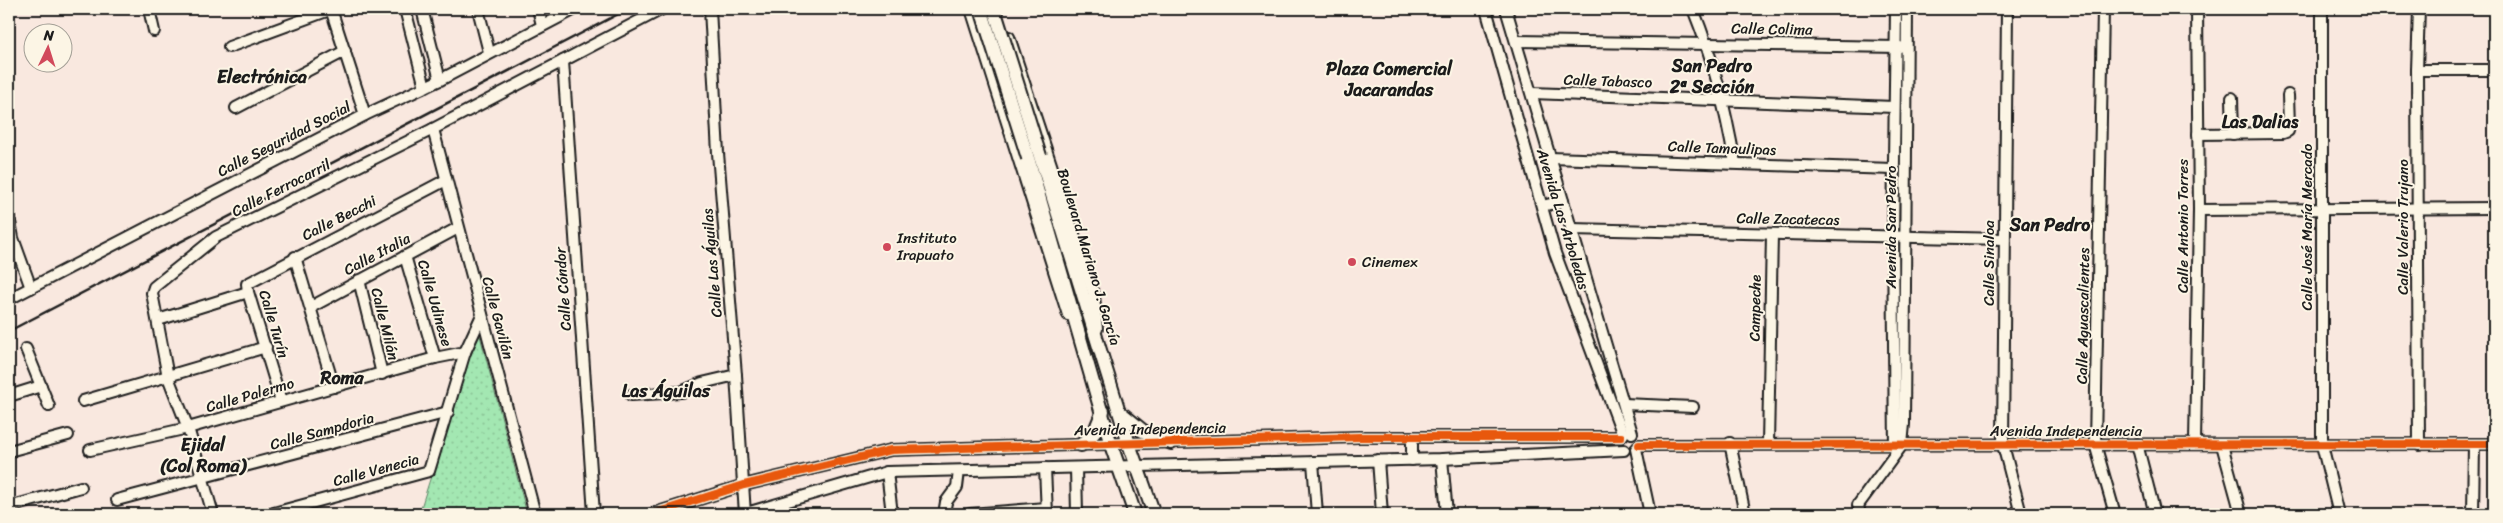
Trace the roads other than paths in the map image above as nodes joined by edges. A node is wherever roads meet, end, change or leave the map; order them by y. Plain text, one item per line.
1 (149, 9) edge
2 (332, 9) edge
3 (405, 9) edge
4 (422, 9) edge
5 (478, 9) edge
6 (538, 9) edge
7 (575, 9) edge
8 (662, 9) edge
9 (710, 9) edge
10 (972, 9) edge
11 (981, 9) edge
12 (994, 9) edge
13 (1000, 9) edge
14 (1486, 9) edge
15 (1506, 9) edge
16 (1693, 9) edge
17 (1896, 9) edge
18 (1907, 9) edge
19 (2008, 9) edge
20 (2103, 9) edge
21 (2197, 9) edge
22 (2322, 9) edge
23 (2419, 9) edge
24 (542, 25) junction
25 (154, 31) dead end
26 (1516, 41) junction
27 (1706, 43) junction
28 (230, 47) dead end
29 (1895, 47) junction
30 (1907, 47) junction
31 (345, 51) junction
32 (489, 52) junction
33 (563, 61) junction
34 (2417, 70) junction
35 (2494, 70) edge
36 (440, 80) junction
37 (1026, 86) junction
38 (425, 87) junction
39 (1532, 93) junction
40 (998, 94) junction
41 (2288, 95) dead end
42 (2232, 98) dead end
43 (1724, 99) junction
44 (1894, 107) junction
45 (236, 108) dead end
46 (365, 115) junction
47 (433, 129) junction
48 (2198, 134) junction
49 (2233, 134) junction
50 (1034, 157) junction
51 (1550, 158) junction
52 (1736, 163) junction
53 (1893, 169) junction
54 (446, 180) junction
55 (1563, 201) junction
56 (1542, 206) junction
57 (2494, 208) edge
58 (2418, 209) junction
59 (2199, 210) junction
60 (2322, 210) junction
61 (9, 216) edge
62 (458, 228) junction
63 (1571, 229) junction
64 (1772, 234) junction
65 (1893, 236) junction
66 (1906, 237) junction
67 (2004, 239) junction
68 (405, 256) junction
69 (295, 257) junction
70 (359, 280) junction
71 (31, 288) junction
72 (248, 288) junction
73 (9, 298) edge
74 (311, 307) junction
75 (482, 315) junction
76 (158, 320) junction
77 (1097, 340) junction
78 (1082, 342) junction
79 (266, 347) junction
80 (26, 349) dead end
81 (465, 352) junction
82 (435, 358) junction
83 (382, 374) junction
84 (736, 375) junction
85 (168, 377) junction
86 (41, 386) junction
87 (334, 387) junction
88 (631, 395) dead end
89 (9, 396) edge
90 (281, 400) junction
91 (83, 401) dead end
92 (1624, 404) junction
93 (49, 406) dead end
94 (1693, 407) dead end
95 (1103, 411) junction
96 (448, 412) junction
97 (1120, 412) junction
98 (188, 428) junction
99 (68, 435) dead end
100 (1626, 435) junction
101 (1412, 436) junction
102 (1538, 436) junction
103 (1130, 444) junction
104 (1171, 444) junction
105 (1730, 444) junction
106 (1768, 444) junction
107 (2095, 444) junction
108 (2137, 444) junction
109 (2195, 444) junction
110 (2418, 444) junction
111 (2474, 444) junction
112 (2494, 444) edge
113 (1081, 445) junction
114 (1111, 445) junction
115 (2003, 445) junction
116 (2222, 445) junction
117 (2322, 445) junction
118 (1637, 447) junction
119 (1897, 448) junction
120 (90, 450) dead end
121 (1624, 450) junction
122 (9, 451) edge
123 (1539, 454) junction
124 (1442, 459) junction
125 (1378, 460) junction
126 (1412, 460) junction
127 (1313, 462) junction
128 (1138, 466) junction
129 (1118, 467) junction
130 (1045, 468) junction
131 (1076, 468) junction
132 (959, 470) junction
133 (887, 472) junction
134 (203, 479) junction
135 (744, 485) junction
136 (81, 487) dead end
137 (117, 500) dead end
138 (9, 507) edge
139 (1046, 511) edge
140 (213, 514) edge
141 (270, 514) edge
142 (535, 514) edge
143 (594, 514) edge
144 (652, 514) edge
145 (744, 514) edge
146 (892, 514) edge
147 (944, 514) edge
148 (970, 514) edge
149 (1078, 514) edge
150 (1135, 514) edge
151 (1154, 514) edge
152 (1318, 514) edge
153 (1382, 514) edge
154 (1447, 514) edge
155 (1650, 514) edge
156 (1745, 514) edge
157 (1860, 514) edge
158 (2021, 514) edge
159 (2115, 514) edge
160 (2155, 514) edge
161 (2241, 514) edge
162 (2339, 514) edge
163 (2473, 514) edge

1 - 25 street
2 - 28 street
2 - 31 street
3 - 38 street
4 - 36 street
5 - 32 street
6 - 24 street
7 - 24 street, Calle Seguridad Social
8 - 33 street, Calle Ferrocarril
9 - 84 street, Calle Las Águilas
10 - 40 street
11 - 50 main road, Boulevard Mariano J. García, bridge
12 - 50 main road, Boulevard Mariano J. García, bridge
13 - 37 street
14 - 56 street, Avenida Las Arboledas
15 - 26 street, Avenida Las Arboledas
16 - 27 street
17 - 29 street, Avenida San Pedro
18 - 30 street, Avenida San Pedro
19 - 67 street, Calle Sinaloa
20 - 107 street, Calle Aguascalientes
21 - 48 street, Calle Antonio Torres
22 - 60 street, Calle José María Mercado
23 - 34 street, Calle Valerio Trujano
24 - 32 street, Calle Seguridad Social
26 - 27 street, Calle Colima
26 - 39 street, Avenida Las Arboledas
27 - 29 street, Calle Colima
27 - 43 street
29 - 30 street, Calle Colima
29 - 44 street, Avenida San Pedro
30 - 66 street, Avenida San Pedro
31 - 45 street
31 - 46 street
32 - 36 street, Calle Seguridad Social
33 - 47 street, Calle Ferrocarril
33 - 143 street, Calle Cóndor
34 - 35 street
34 - 58 street, Calle Valerio Trujano
36 - 38 street, Calle Seguridad Social
37 - 40 street
37 - 77 street
38 - 46 street, Calle Seguridad Social
39 - 43 street, Calle Tabasco
39 - 51 street, Avenida Las Arboledas
40 - 78 street
41 - 49 street
42 - 49 street
43 - 44 street, Calle Tabasco
43 - 52 street
44 - 53 street, Avenida San Pedro
46 - 71 street, Calle Seguridad Social
47 - 54 street, Calle Gavilán
47 - 76 street, Calle Ferrocarril
48 - 49 street
48 - 59 street, Calle Antonio Torres
50 - 77 main road, Boulevard Mariano J. García
50 - 78 main road, Boulevard Mariano J. García
51 - 52 street, Calle Tamaulipas
51 - 55 street, Avenida Las Arboledas
52 - 53 street, Calle Tamaulipas
53 - 65 street, Avenida San Pedro
54 - 62 street, Calle Gavilán
54 - 69 street, Calle Becchi
55 - 56 street
55 - 63 street, Avenida Las Arboledas
56 - 100 street, Avenida Las Arboledas
57 - 58 street
58 - 60 street
58 - 110 street, Calle Valerio Trujano
59 - 60 street
59 - 109 street, Calle Antonio Torres
60 - 117 street, Calle José María Mercado
61 - 71 street
62 - 68 street, Calle Italia
62 - 75 street, Calle Gavilán
63 - 64 street, Calle Zacatecas
63 - 92 street, Avenida Las Arboledas
64 - 65 street, Calle Zacatecas
64 - 106 street, Campeche
65 - 66 street, Calle Zacatecas
65 - 119 street, Avenida San Pedro
66 - 67 street, Calle Zacatecas
66 - 119 street, Avenida San Pedro
67 - 115 street, Calle Sinaloa
68 - 70 street, Calle Italia
68 - 82 street, Calle Udinese
69 - 72 street, Calle Becchi
69 - 74 street
70 - 74 street, Calle Italia
70 - 83 street, Calle Milán
71 - 73 street, Calle Seguridad Social
72 - 76 street, Calle Becchi
72 - 79 street, Calle Turín
74 - 87 street
75 - 81 street
75 - 142 street, Calle Gavilán
76 - 85 street
77 - 97 main road, Boulevard Mariano J. García
78 - 95 main road, Boulevard Mariano J. García
79 - 85 street
79 - 90 street, Calle Turín
80 - 86 street
81 - 82 street, Calle Palermo
81 - 96 street, Calle Venecia
82 - 83 street, Calle Palermo
83 - 87 street, Calle Palermo
84 - 88 street
84 - 135 street, Calle Las Águilas
85 - 91 street
85 - 98 street
86 - 89 street
86 - 93 street
87 - 90 street, Calle Palermo
90 - 98 street, Calle Palermo
92 - 94 street
92 - 100 street, Avenida Las Arboledas
95 - 113 main road
95 - 114 main road, Boulevard Mariano J. García
96 - 134 street, Calle Sampdoria
96 - 141 street, Calle Venecia
97 - 103 main road, Boulevard Mariano J. García
97 - 104 main road
98 - 120 street, Calle Palermo
98 - 134 street
99 - 122 street
100 - 102 street, Avenida Independencia
100 - 118 street
100 - 121 street
101 - 102 street, Avenida Independencia
101 - 104 street, Avenida Independencia
101 - 126 street
102 - 123 street
103 - 104 street, Avenida Independencia
103 - 114 street, Avenida Independencia
103 - 128 main road, Boulevard Mariano J. García
105 - 106 street, Avenida Independencia
105 - 118 street, Avenida Independencia
105 - 156 street
106 - 119 street, Avenida Independencia
107 - 108 street, Avenida Independencia
107 - 115 street, Avenida Independencia
107 - 159 street, Calle Aguascalientes
108 - 109 street, Avenida Independencia
108 - 160 street
109 - 116 street, Avenida Independencia
110 - 111 street, Avenida Independencia
110 - 117 street, Avenida Independencia
111 - 112 street, Avenida Independencia
111 - 163 street
113 - 114 street, Avenida Independencia
113 - 135 street, Avenida Independencia
114 - 129 main road, Boulevard Mariano J. García
115 - 119 street, Avenida Independencia
115 - 158 street, Calle Sinaloa
116 - 117 street, Avenida Independencia
116 - 161 street
117 - 162 street, Calle José María Mercado
118 - 121 street
118 - 155 street
119 - 157 street
121 - 123 street
123 - 124 street
124 - 126 street
124 - 154 street
125 - 126 street
125 - 127 street
125 - 153 street
127 - 128 street
127 - 152 street
128 - 129 street
128 - 151 main road, Boulevard Mariano J. García
129 - 131 street
129 - 150 main road, Boulevard Mariano J. García
130 - 131 street
130 - 132 street
130 - 139 street
131 - 149 street
132 - 133 street
132 - 147 street
133 - 145 street
133 - 146 street
134 - 137 street, Calle Sampdoria
134 - 140 street
135 - 144 street, Avenida Independencia
135 - 145 street, Calle Las Águilas
136 - 138 street
139 - 148 street

